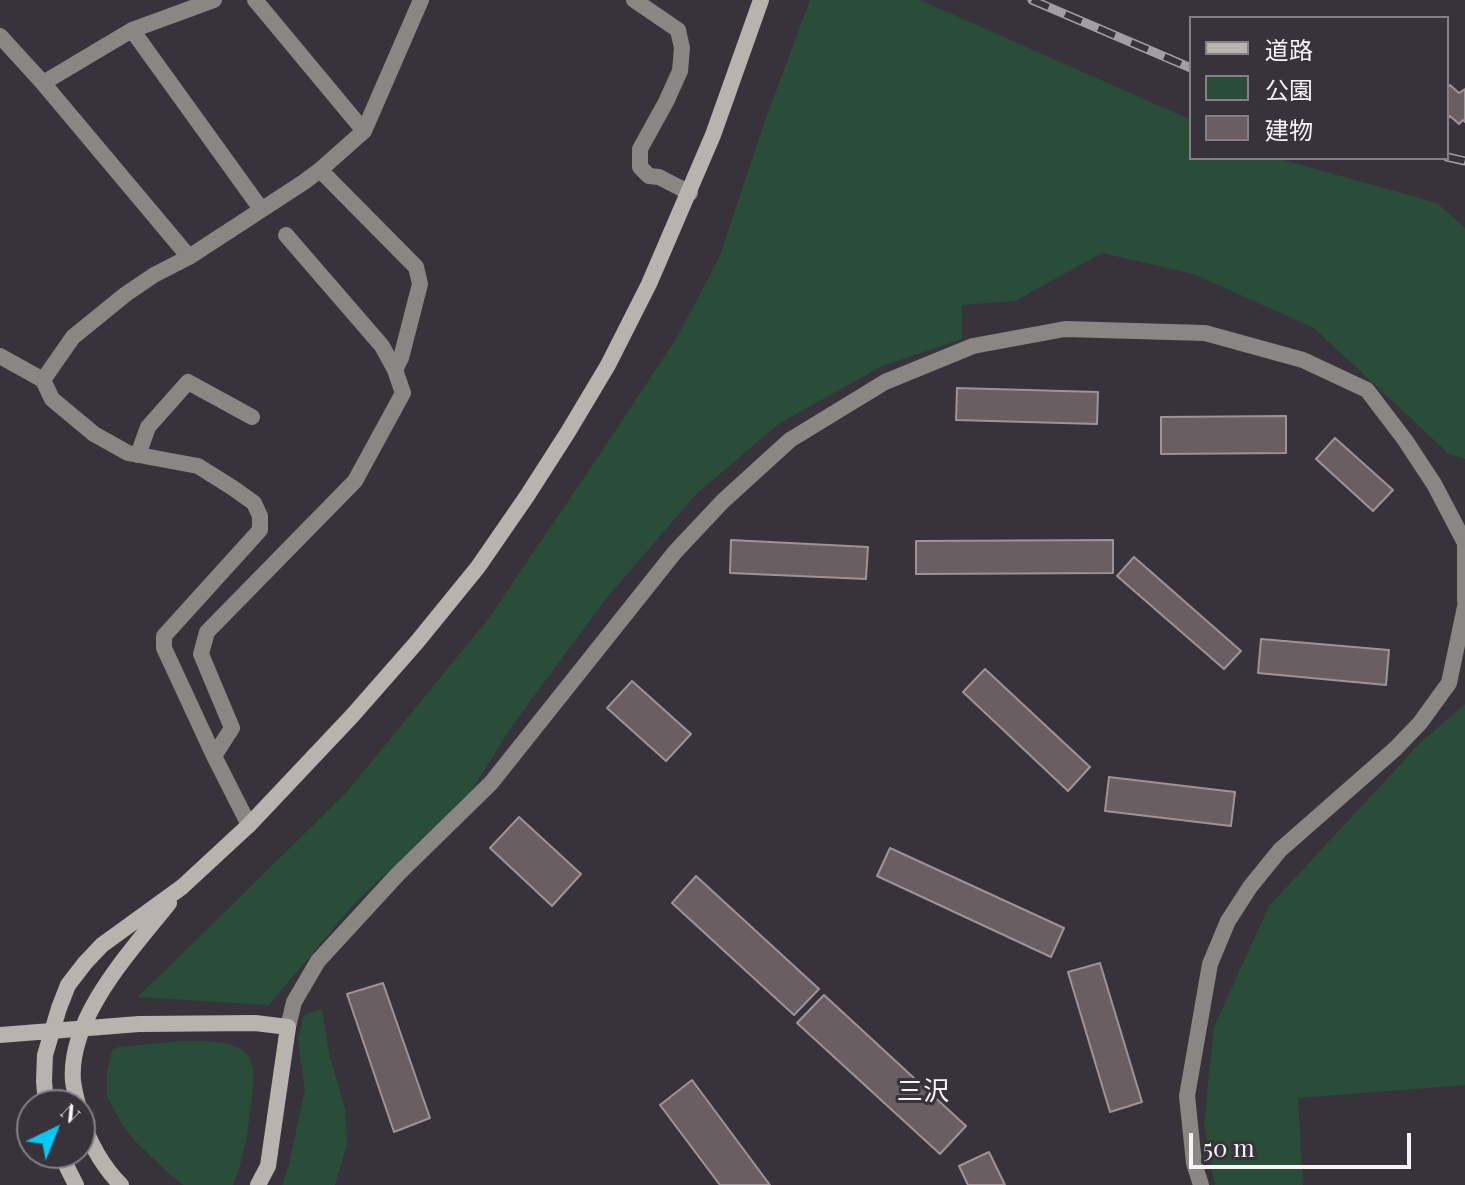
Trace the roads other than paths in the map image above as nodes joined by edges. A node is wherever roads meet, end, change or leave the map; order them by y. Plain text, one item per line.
1 (214, 0) edge
2 (255, 0) edge
3 (421, 0) edge
4 (634, 0) edge
5 (761, 0) edge
6 (132, 30) junction
7 (0, 36) edge
8 (43, 83) junction
9 (364, 131) junction
10 (320, 170) junction
11 (690, 193) junction
12 (261, 209) junction
13 (286, 235) dead end
14 (189, 257) junction
15 (0, 356) edge
16 (395, 370) junction
17 (43, 380) junction
18 (252, 417) dead end
19 (138, 455) junction
20 (1465, 604) edge
21 (214, 756) junction
22 (249, 825) junction
23 (182, 887) junction
24 (288, 1027) junction
25 (1, 1035) edge
26 (45, 1089) edge
27 (75, 1089) edge
28 (96, 1153) edge
29 (121, 1185) edge
30 (258, 1185) edge
31 (1201, 1185) edge

1 - 6 street
2 - 9 street
3 - 9 street
4 - 11 street
5 - 11 street
6 - 8 street
6 - 12 street
7 - 8 street
8 - 14 street
9 - 10 street
10 - 12 street
10 - 16 street
11 - 22 street
12 - 14 street
13 - 16 street
14 - 17 street
15 - 17 street
16 - 21 street
17 - 19 street
18 - 19 street
19 - 21 street
20 - 24 street
20 - 31 street
21 - 22 street
22 - 23 street
23 - 26 street
23 - 27 street
24 - 25 street
24 - 30 street
28 - 29 street

